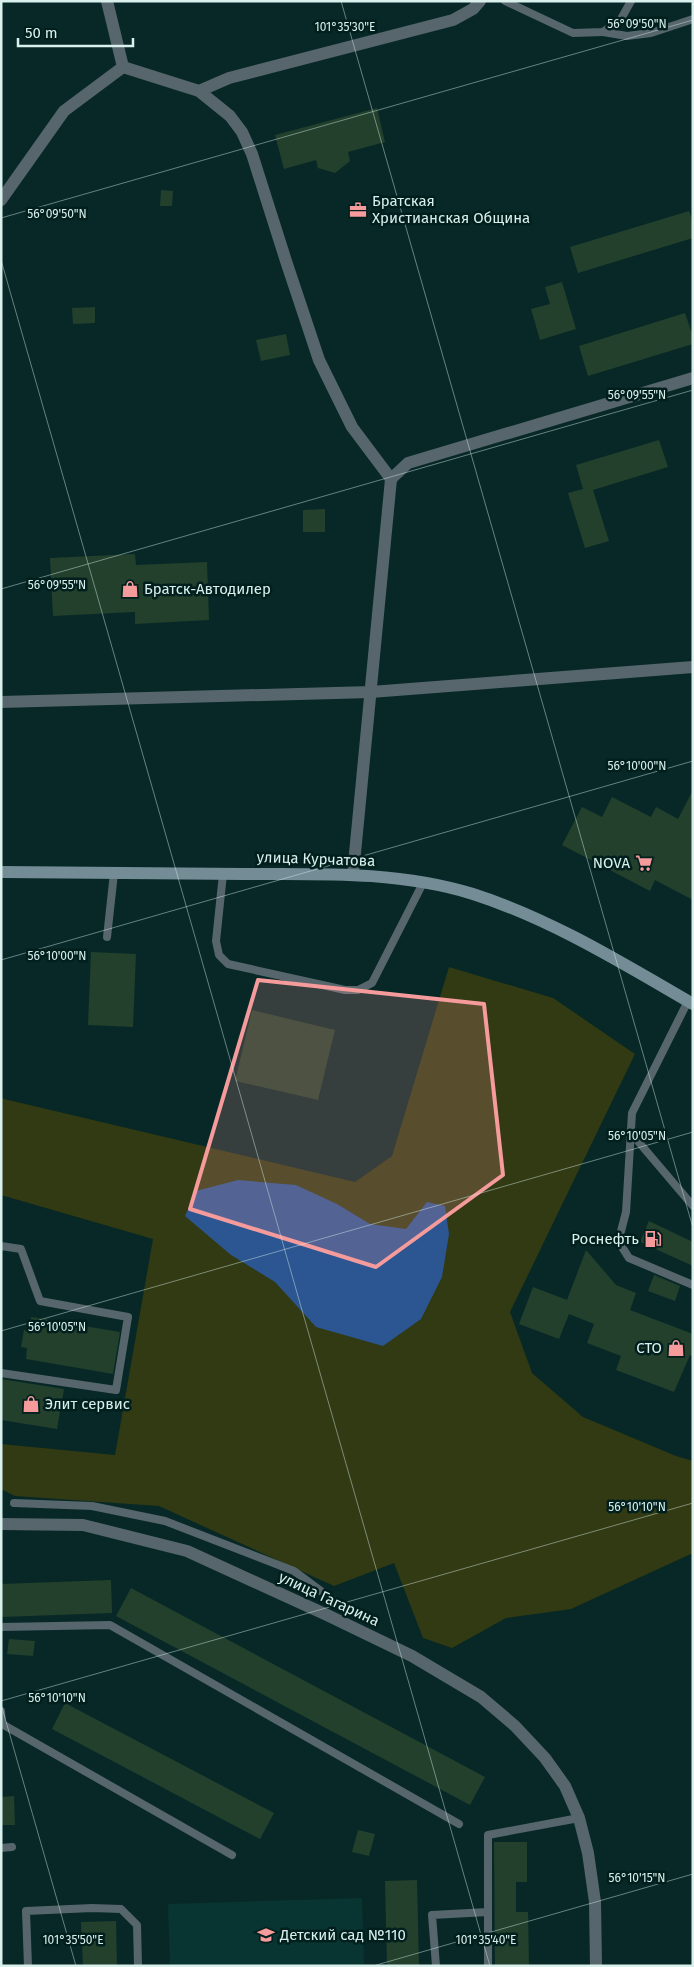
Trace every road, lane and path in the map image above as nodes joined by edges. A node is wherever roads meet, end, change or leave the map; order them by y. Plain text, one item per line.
1 (107, 1) edge
2 (480, 1) edge
3 (505, 1) edge
4 (631, 1) edge
5 (693, 19) edge
6 (603, 32) junction
7 (123, 67) junction
8 (199, 90) junction
9 (1, 200) edge
10 (693, 378) edge
11 (391, 479) junction
12 (693, 666) edge
13 (371, 692) junction
14 (1, 702) edge
15 (1, 872) edge
16 (114, 873) junction
17 (223, 874) junction
18 (353, 874) junction
19 (423, 883) junction
20 (107, 937) dead end
21 (691, 1002) edge
22 (631, 1133) junction
23 (693, 1206) edge
24 (1, 1246) edge
25 (693, 1285) edge
26 (1, 1373) edge
27 (14, 1503) dead end
28 (1, 1524) edge
29 (337, 1603) dead end
30 (1, 1627) edge
31 (1, 1711) edge
32 (578, 1818) junction
33 (459, 1824) dead end
34 (12, 1847) dead end
35 (1, 1848) edge
36 (232, 1855) dead end
37 (488, 1912) junction
38 (28, 1966) edge
39 (138, 1966) edge
40 (436, 1966) edge
41 (488, 1966) edge
42 (596, 1966) edge

1 - 7 street
2 - 8 street
3 - 6 lane
4 - 6 lane
5 - 6 lane
7 - 8 street
7 - 9 street
8 - 11 street
10 - 11 street
11 - 13 street
12 - 13 street
13 - 14 street
13 - 18 street
15 - 16 main road, улица Курчатова
16 - 17 main road, улица Курчатова
16 - 20 lane
17 - 18 main road, улица Курчатова
17 - 19 lane
18 - 19 main road, улица Курчатова
19 - 21 main road, улица Курчатова
21 - 22 lane
22 - 23 lane
22 - 25 lane
24 - 26 lane
27 - 29 lane
28 - 32 street, улица Гагарина
30 - 33 lane
31 - 36 lane
32 - 37 lane
32 - 42 street, улица Гагарина
34 - 35 lane
37 - 40 lane
37 - 41 lane
38 - 39 lane

